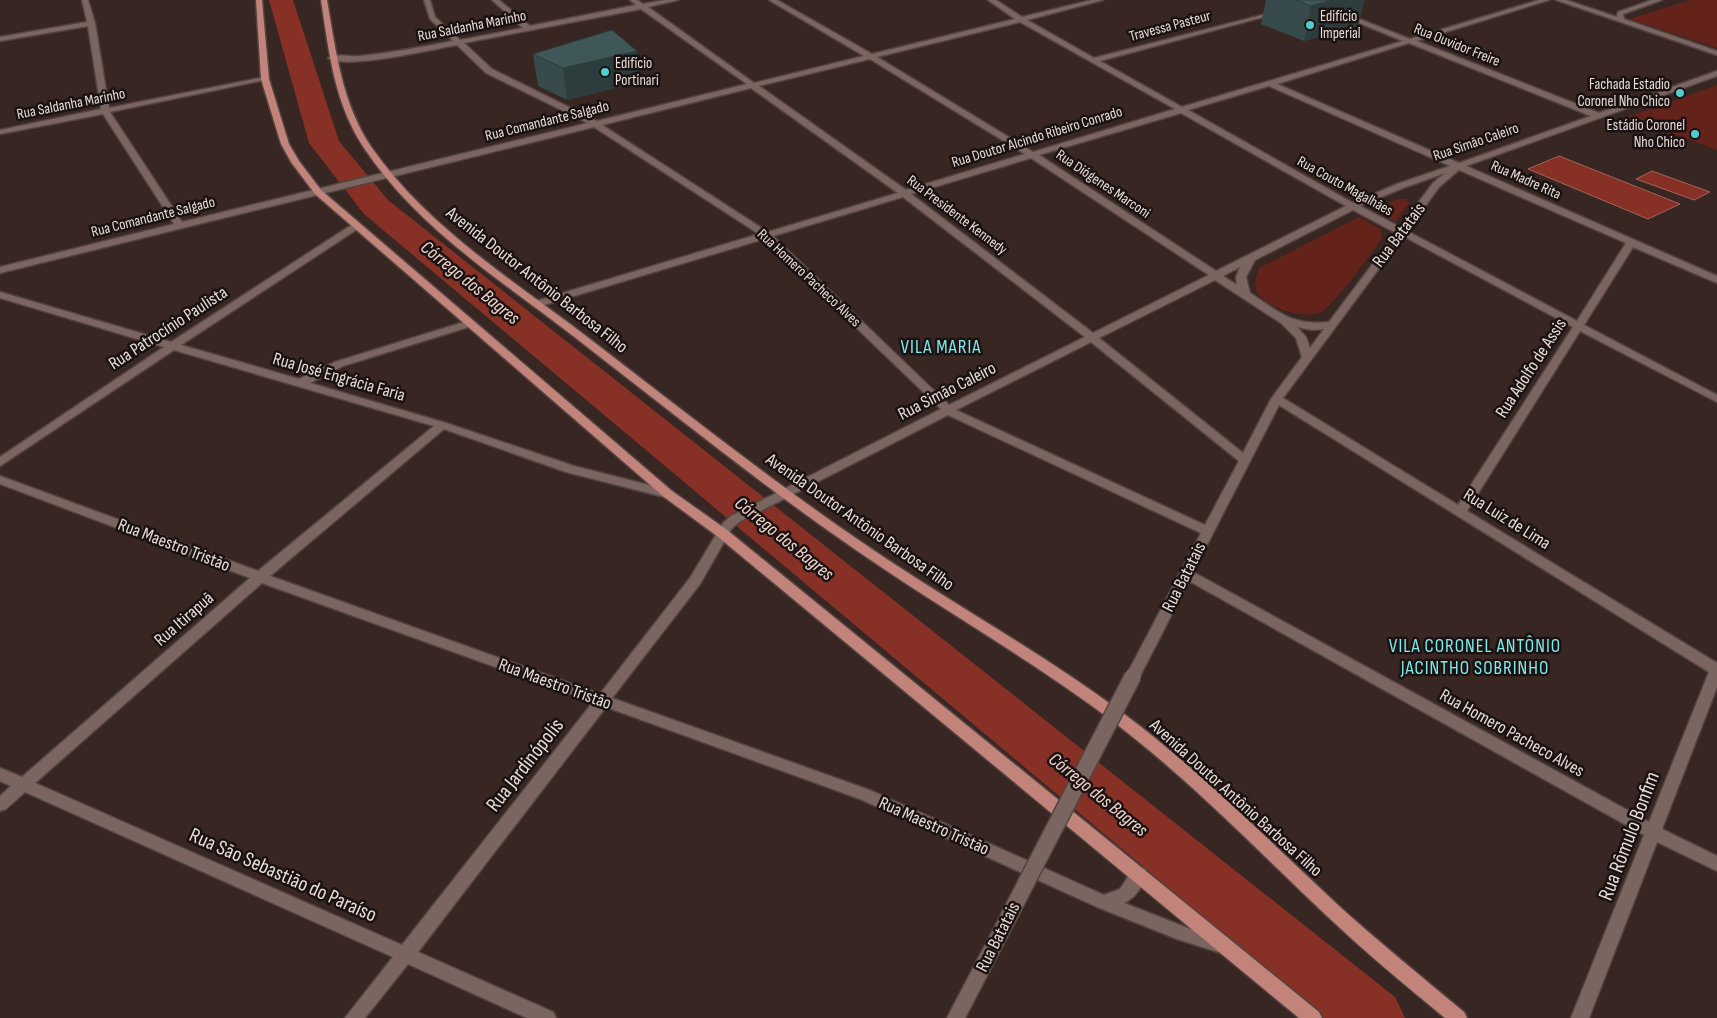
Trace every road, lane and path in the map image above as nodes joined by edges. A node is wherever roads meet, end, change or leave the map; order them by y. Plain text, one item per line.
1 (85, 0) edge
2 (259, 0) edge
3 (427, 0) edge
4 (495, 0) edge
5 (633, 0) edge
6 (675, 0) edge
7 (772, 0) edge
8 (991, 0) edge
9 (1100, 0) edge
10 (1546, 0) edge
11 (1559, 0) edge
12 (1659, 0) edge
13 (325, 1) edge
14 (642, 7) junction
15 (1292, 8) dead end
16 (1339, 14) dead end
17 (1020, 20) junction
18 (1620, 20) junction
19 (92, 23) junction
20 (529, 29) junction
21 (0, 39) edge
22 (1410, 41) junction
23 (459, 44) junction
24 (1717, 53) edge
25 (872, 57) junction
26 (332, 58) junction
27 (1094, 60) junction
28 (1717, 73) edge
29 (265, 79) junction
30 (1269, 83) junction
31 (756, 86) junction
32 (1181, 108) junction
33 (105, 111) junction
34 (1600, 116) junction
35 (596, 124) junction
36 (0, 132) edge
37 (1031, 154) junction
38 (1459, 166) junction
39 (382, 177) junction
40 (318, 192) junction
41 (904, 193) junction
42 (1354, 207) junction
43 (180, 226) junction
44 (356, 226) junction
45 (1401, 232) junction
46 (765, 234) junction
47 (1631, 243) junction
48 (1251, 258) junction
49 (0, 270) edge
50 (1214, 276) junction
51 (1717, 280) edge
52 (1192, 288) junction
53 (1234, 289) junction
54 (0, 295) edge
55 (1247, 297) junction
56 (537, 304) junction
57 (1285, 321) junction
58 (468, 324) junction
59 (1332, 325) junction
60 (1578, 328) junction
61 (1092, 336) junction
62 (172, 346) junction
63 (1307, 356) junction
64 (300, 383) junction
65 (1277, 399) junction
66 (1717, 399) edge
67 (948, 411) junction
68 (442, 425) junction
69 (1244, 460) junction
70 (0, 462) edge
71 (0, 480) edge
72 (668, 494) junction
73 (778, 496) junction
74 (1460, 512) junction
75 (1208, 531) junction
76 (722, 533) junction
77 (1186, 574) junction
78 (260, 577) junction
79 (1717, 670) edge
80 (602, 701) junction
81 (0, 774) edge
82 (24, 785) junction
83 (0, 805) edge
84 (1653, 832) junction
85 (1717, 864) edge
86 (1139, 874) junction
87 (1103, 902) junction
88 (1229, 948) junction
89 (406, 954) junction
90 (354, 1018) edge
91 (547, 1018) edge
92 (956, 1018) edge
93 (1313, 1018) edge
94 (1458, 1018) edge
95 (1580, 1018) edge

1 - 19 street
2 - 29 main road
3 - 23 street, Rua Homero Pacheco Alves
4 - 20 street
5 - 14 street, Rua Presidente Kennedy
6 - 14 street, Rua Saldanha Marinho
7 - 25 street, Rua Diógenes Marconi
8 - 17 street, Rua Couto Magalhães
9 - 17 street, Rua Comandante Salgado
10 - 22 street, Rua Doutor Alcindo Ribeiro Conrado
11 - 18 street
12 - 18 street
13 - 26 main road, Avenida Doutor Antônio Barbosa Filho
14 - 20 street, Rua Saldanha Marinho
14 - 31 street, Rua Presidente Kennedy
15 - 27 street, Travessa Pasteur
16 - 22 street, Rua Ouvidor Freire
17 - 25 street, Rua Comandante Salgado
17 - 27 street, Rua Couto Magalhães
18 - 24 street
19 - 21 street
19 - 33 street
20 - 23 street, Rua Saldanha Marinho
22 - 30 street, Rua Doutor Alcindo Ribeiro Conrado
22 - 34 street, Rua Ouvidor Freire
23 - 26 street, Rua Saldanha Marinho
23 - 35 street, Rua Homero Pacheco Alves
25 - 31 street, Rua Comandante Salgado
25 - 37 street, Rua Diógenes Marconi
26 - 39 main road, Avenida Doutor Antônio Barbosa Filho
27 - 32 street, Rua Couto Magalhães
28 - 34 street, Rua Simão Caleiro
29 - 33 street, Rua Saldanha Marinho
29 - 40 main road
30 - 32 street, Rua Doutor Alcindo Ribeiro Conrado
30 - 38 street, Rua Madre Rita
31 - 35 street, Rua Comandante Salgado
31 - 41 street, Rua Presidente Kennedy
32 - 37 street, Rua Doutor Alcindo Ribeiro Conrado
32 - 42 street, Rua Couto Magalhães
33 - 36 street, Rua Saldanha Marinho
33 - 43 street
34 - 38 street, Rua Simão Caleiro
35 - 39 street, Rua Comandante Salgado
35 - 46 street, Rua Homero Pacheco Alves
37 - 41 street, Rua Doutor Alcindo Ribeiro Conrado
37 - 50 street, Rua Diógenes Marconi
38 - 42 street, Rua Simão Caleiro
38 - 45 street, Rua Batatais
38 - 47 street, Rua Madre Rita
39 - 40 street, Rua Comandante Salgado
39 - 56 main road, Avenida Doutor Antônio Barbosa Filho
40 - 43 street, Rua Comandante Salgado
40 - 44 main road
41 - 46 street, Rua Doutor Alcindo Ribeiro Conrado
41 - 61 street, Rua Presidente Kennedy
42 - 45 street, Rua Couto Magalhães
42 - 48 street, Rua Simão Caleiro
43 - 49 street, Rua Comandante Salgado
44 - 58 main road
44 - 62 street, Rua Patrocínio Paulista
45 - 59 street, Rua Batatais
45 - 60 street, Rua Couto Magalhães
46 - 56 street, Rua Doutor Alcindo Ribeiro Conrado
46 - 67 street, Rua Homero Pacheco Alves
47 - 51 street, Rua Madre Rita
47 - 60 street, Rua Adolfo de Assis
48 - 50 street, Rua Simão Caleiro
48 - 55 street
50 - 52 street, Rua Simão Caleiro
50 - 53 street, Rua Diógenes Marconi
52 - 53 street, Rua Simão Caleiro
52 - 61 street, Rua Simão Caleiro
53 - 55 street, Rua Diógenes Marconi
54 - 62 street, Rua José Engrácia Faria
55 - 57 street, Rua Diógenes Marconi
56 - 73 main road, Avenida Doutor Antônio Barbosa Filho
57 - 59 street, Rua Diógenes Marconi
57 - 63 street, Rua Diógenes Marconi
58 - 64 street
58 - 72 main road
59 - 63 street, Rua Batatais
60 - 66 street, Rua Couto Magalhães
60 - 74 street, Rua Adolfo de Assis
61 - 67 street, Rua Simão Caleiro
61 - 69 street, Rua Presidente Kennedy
62 - 64 street, Rua José Engrácia Faria
62 - 70 street, Rua Patrocínio Paulista
63 - 65 street, Rua Batatais
64 - 68 street, Rua José Engrácia Faria
65 - 69 street, Rua Batatais
65 - 74 street, Rua Luiz de Lima
67 - 73 street, Rua Simão Caleiro
67 - 75 street, Rua Homero Pacheco Alves
68 - 72 street, Rua José Engrácia Faria
68 - 78 street, Rua Itirapuã
69 - 75 street, Rua Batatais
71 - 78 street, Rua Maestro Tristão
72 - 76 main road
73 - 76 street, Rua Simão Caleiro
73 - 94 main road, Avenida Doutor Antônio Barbosa Filho
74 - 79 street, Rua Luiz de Lima
75 - 77 street, Rua Batatais
76 - 80 street, Rua Jardinópolis
76 - 86 main road
77 - 84 street, Rua Homero Pacheco Alves
77 - 92 street, Rua Batatais, bridge
78 - 80 street, Rua Maestro Tristão
78 - 82 street, Rua Itirapuã
79 - 84 street, Rua Rômulo Bonfim
80 - 87 street, Rua Maestro Tristão
80 - 89 street, Rua Jardinópolis
81 - 82 street, Rua São Sebastião do Paraíso
82 - 83 street, Rua Itirapuã
82 - 89 street, Rua São Sebastião do Paraíso
84 - 85 street, Rua Homero Pacheco Alves
84 - 95 street, Rua Rômulo Bonfim
86 - 87 street
86 - 88 main road
87 - 88 street, Rua Maestro Tristão
88 - 93 main road
89 - 90 street, Rua Jardinópolis
89 - 91 street, Rua São Sebastião do Paraíso

